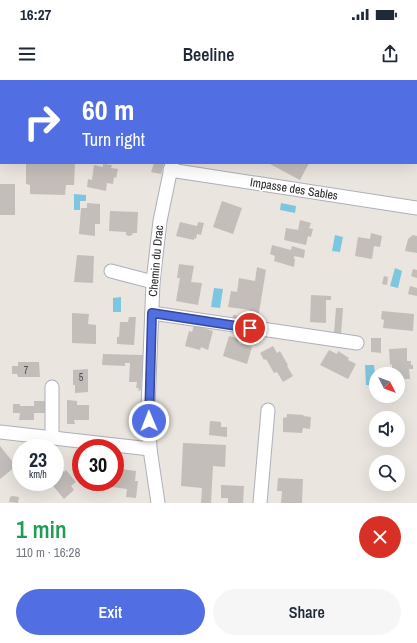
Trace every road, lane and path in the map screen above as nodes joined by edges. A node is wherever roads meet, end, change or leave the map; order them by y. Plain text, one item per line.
1 (171, 166) edge
2 (417, 208) edge
3 (110, 271) dead end
4 (153, 282) junction
5 (152, 313) junction
6 (357, 343) dead end
7 (52, 387) dead end
8 (268, 410) dead end
9 (0, 432) edge
10 (52, 438) junction
11 (150, 449) junction
12 (158, 503) edge
13 (260, 503) edge

1 - 2 street, Impasse des Sables
1 - 4 street, Chemin du Drac
3 - 4 street
4 - 5 street, Chemin du Drac
5 - 6 street
5 - 11 street, Chemin du Drac
7 - 10 street
8 - 13 street
9 - 10 street
10 - 11 street
11 - 12 street, Chemin du Drac

